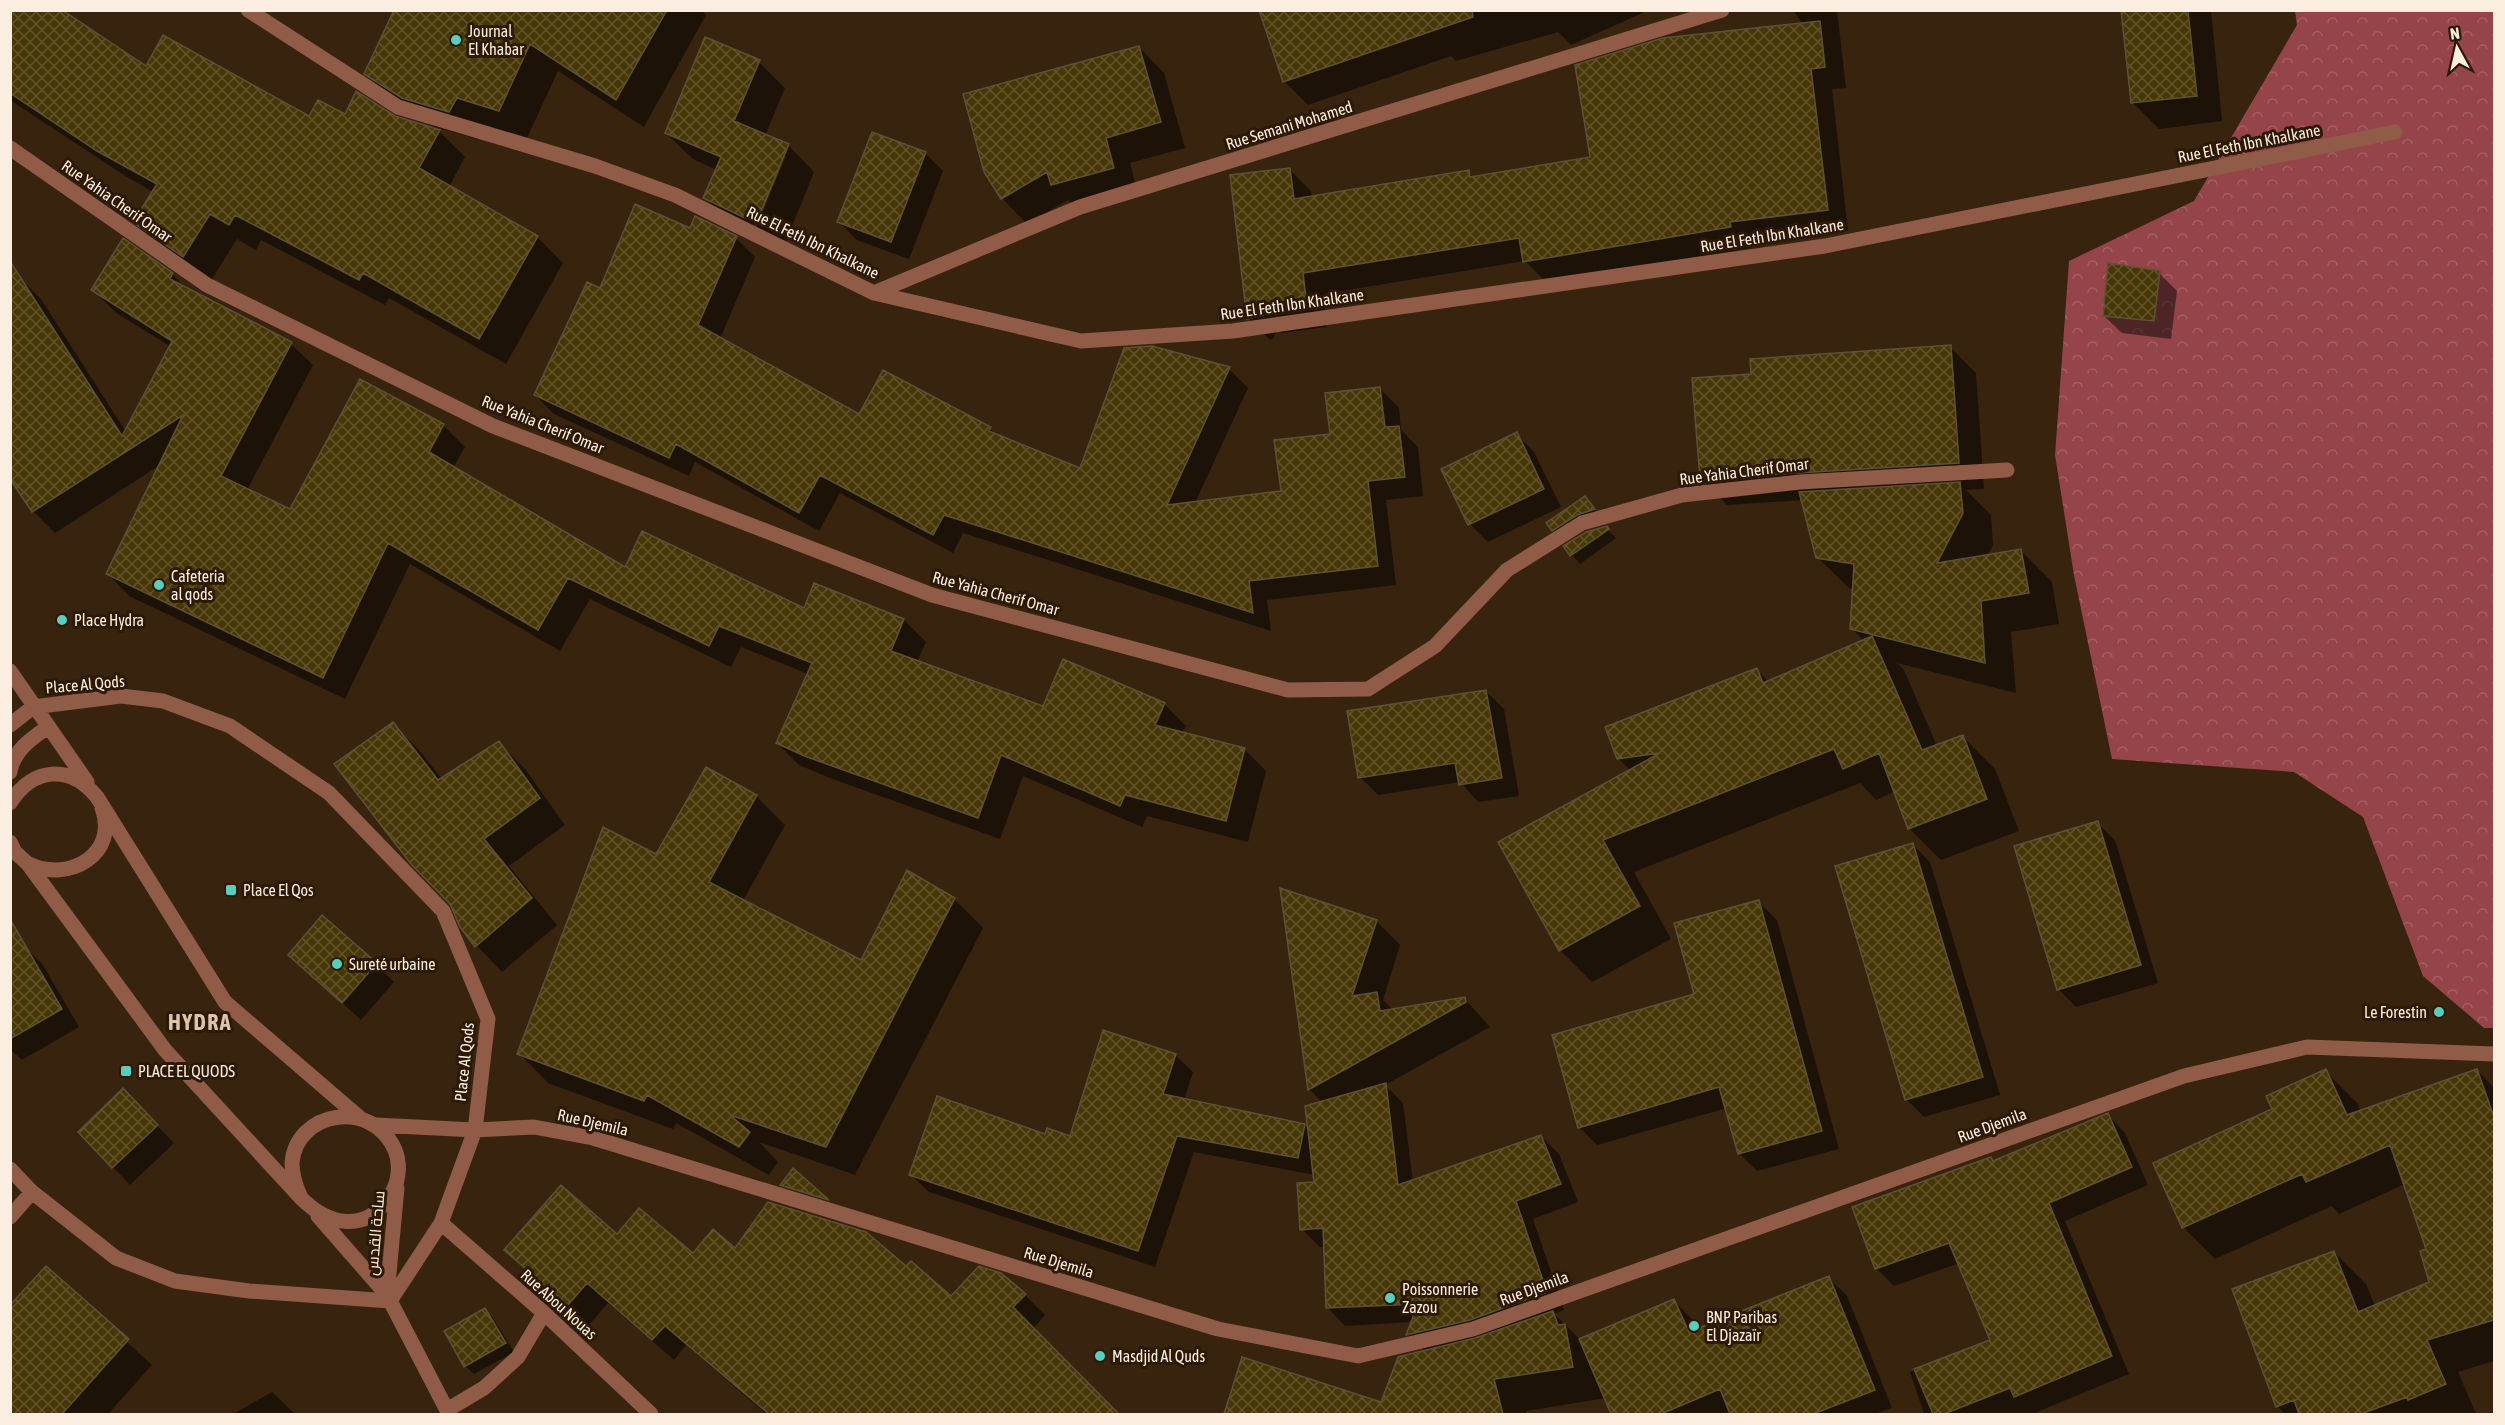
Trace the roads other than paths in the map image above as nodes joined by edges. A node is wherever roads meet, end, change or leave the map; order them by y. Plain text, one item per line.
1 (248, 10) edge
2 (1722, 10) edge
3 (2395, 132) dead end
4 (10, 148) edge
5 (874, 293) junction
6 (2007, 470) dead end
7 (10, 671) edge
8 (33, 707) junction
9 (10, 725) edge
10 (48, 727) junction
11 (10, 772) edge
12 (96, 795) junction
13 (10, 803) edge
14 (10, 842) edge
15 (28, 864) junction
16 (2494, 1054) edge
17 (360, 1118) junction
18 (376, 1125) junction
19 (475, 1130) junction
20 (10, 1169) edge
21 (399, 1174) junction
22 (32, 1192) junction
23 (301, 1198) junction
24 (314, 1212) junction
25 (10, 1217) edge
26 (441, 1223) junction
27 (388, 1298) junction
28 (544, 1313) junction
29 (448, 1412) edge
30 (651, 1414) edge

1 - 5 street, Rue El Feth Ibn Khalkane
2 - 5 street, Rue Semani Mohamed
3 - 5 street, Rue El Feth Ibn Khalkane
4 - 6 street, Rue Yahia Cherif Omar
7 - 8 street
8 - 9 street, Place Al Qods
8 - 10 street
8 - 19 street, Place Al Qods
10 - 11 street
10 - 12 street
12 - 13 street
12 - 15 street
12 - 17 street
14 - 15 street
15 - 23 street
16 - 19 street, Rue Djemila
17 - 18 street
17 - 23 street
18 - 19 street
18 - 21 street
19 - 26 street, Place Al Qods
20 - 22 street
21 - 24 street
21 - 27 street, ساحة القدس
22 - 25 street
22 - 27 street
23 - 24 street
24 - 27 street
26 - 27 street, Place Al Qods
26 - 28 street, Rue Abou Nouas
27 - 29 street
28 - 29 street
28 - 30 street, Rue Abou Nouas

